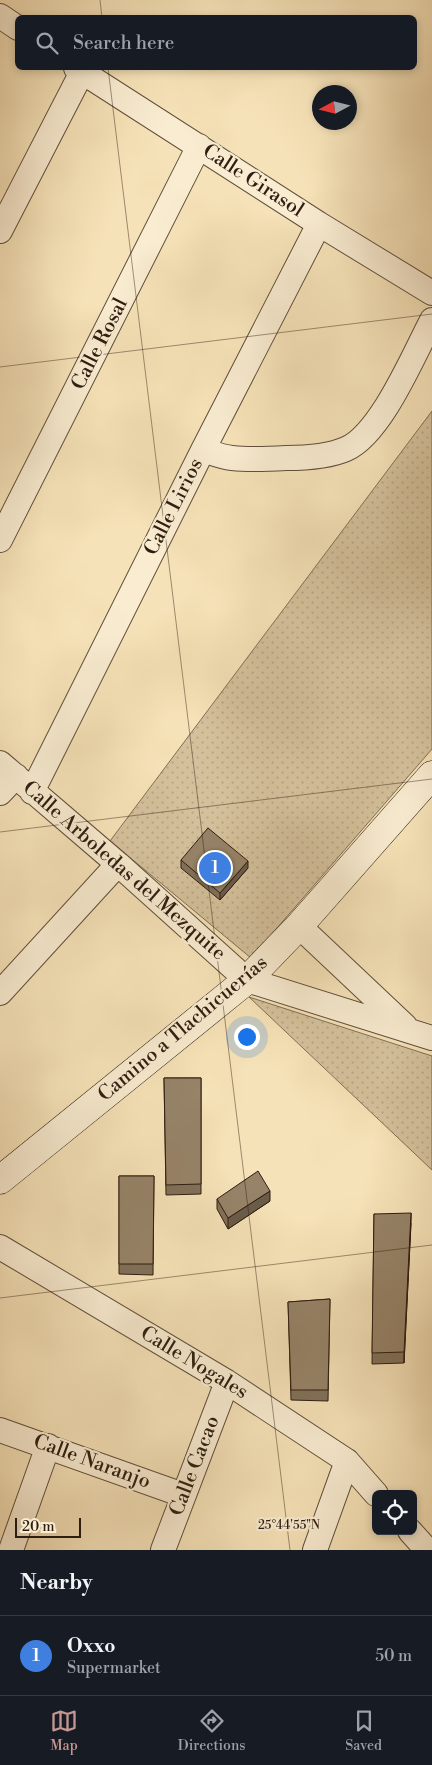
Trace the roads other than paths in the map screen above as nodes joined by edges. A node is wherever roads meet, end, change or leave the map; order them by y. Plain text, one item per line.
1 (0, 16) edge
2 (15, 26) edge
3 (79, 70) edge
4 (198, 146) junction
5 (320, 224) junction
6 (0, 231) edge
7 (432, 293) edge
8 (432, 320) edge
9 (203, 450) junction
10 (0, 540) edge
11 (432, 775) edge
12 (12, 781) edge
13 (118, 864) junction
14 (299, 926) junction
15 (247, 980) junction
16 (0, 993) edge
17 (423, 1029) edge
18 (0, 1180) edge
19 (0, 1247) edge
20 (227, 1382) junction
21 (0, 1430) edge
22 (48, 1446) junction
23 (347, 1461) junction
24 (372, 1490) edge
25 (183, 1494) junction
26 (414, 1535) edge
27 (11, 1550) edge
28 (163, 1550) edge
29 (315, 1550) edge
30 (427, 1550) edge

1 - 2 street
3 - 4 street, Calle Girasol
3 - 6 street
4 - 5 street, Calle Girasol
4 - 10 street, Calle Rosal
5 - 7 street, Calle Girasol
5 - 9 street, Calle Lirios
8 - 9 street
9 - 12 street, Calle Lirios
11 - 14 street, Camino a Tlachicuerías
12 - 13 street, Calle Arboledas del Mezquite
13 - 15 street, Calle Arboledas del Mezquite
13 - 16 street
14 - 15 street, Camino a Tlachicuerías
14 - 17 street
15 - 17 street
15 - 18 street, Camino a Tlachicuerías
19 - 20 street, Calle Nogales
20 - 23 street, Calle Nogales
20 - 25 street, Calle Cacao
21 - 22 street, Calle Naranjo
22 - 25 street, Calle Naranjo
22 - 27 street
23 - 24 street, Calle Nogales
23 - 29 street
25 - 28 street, Calle Cacao
26 - 30 street

